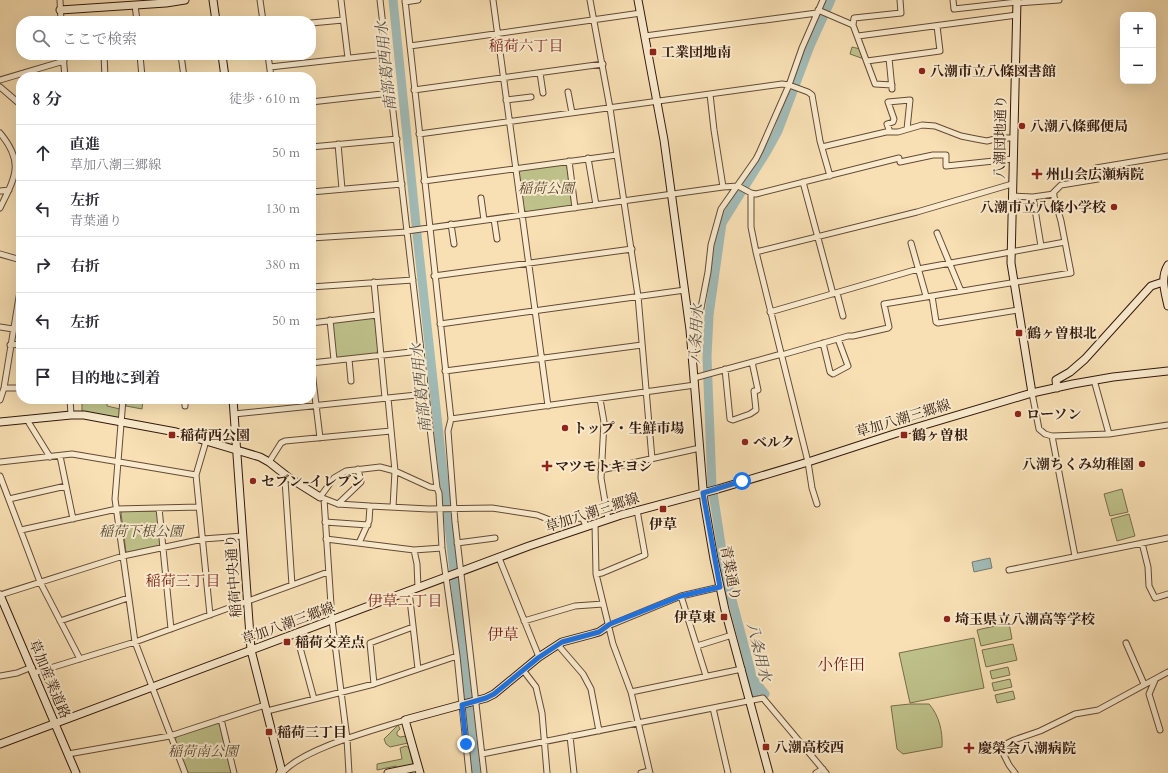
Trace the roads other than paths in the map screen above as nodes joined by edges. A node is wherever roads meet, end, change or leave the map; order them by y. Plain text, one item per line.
1 (60, 0) edge
2 (185, 0) edge
3 (213, 0) edge
4 (260, 0) edge
5 (341, 0) edge
6 (380, 0) edge
7 (418, 0) edge
8 (493, 0) edge
9 (590, 0) edge
10 (638, 0) edge
11 (823, 0) edge
12 (900, 0) edge
13 (953, 0) edge
14 (1059, 0) edge
15 (405, 1) edge
16 (148, 2) edge
17 (166, 2) edge
18 (1017, 2) edge
19 (135, 5) junction
20 (60, 10) junction
21 (819, 12) junction
22 (641, 13) junction
23 (1017, 15) junction
24 (61, 16) edge
25 (136, 16) edge
26 (215, 16) edge
27 (262, 16) edge
28 (343, 20) junction
29 (594, 21) junction
30 (316, 23) edge
31 (854, 25) junction
32 (937, 26) junction
33 (498, 34) junction
34 (645, 36) junction
35 (858, 36) junction
36 (410, 46) junction
37 (386, 54) junction
38 (348, 58) junction
39 (889, 58) junction
40 (58, 60) edge
41 (64, 60) edge
42 (104, 60) edge
43 (140, 60) edge
44 (182, 60) edge
45 (223, 60) edge
46 (269, 60) edge
47 (866, 61) junction
48 (603, 64) junction
49 (270, 67) junction
50 (23, 72) edge
51 (65, 72) edge
52 (105, 72) edge
53 (142, 72) edge
54 (183, 72) edge
55 (224, 72) edge
56 (270, 72) edge
57 (540, 73) junction
58 (16, 74) edge
59 (503, 78) junction
60 (0, 80) edge
61 (789, 85) junction
62 (0, 87) edge
63 (414, 90) junction
64 (568, 92) dead end
65 (391, 93) junction
66 (543, 94) dead end
67 (710, 94) junction
68 (531, 97) dead end
69 (506, 100) junction
70 (16, 101) edge
71 (316, 101) edge
72 (657, 101) junction
73 (610, 108) junction
74 (572, 113) junction
75 (509, 122) junction
76 (907, 129) junction
77 (890, 132) junction
78 (0, 133) edge
79 (419, 134) junction
80 (1013, 138) junction
81 (396, 139) junction
82 (338, 144) junction
83 (316, 146) edge
84 (822, 146) junction
85 (14, 154) joint
86 (617, 155) junction
87 (1168, 156) edge
88 (588, 158) junction
89 (1013, 159) junction
90 (569, 161) junction
91 (516, 168) junction
92 (830, 176) junction
93 (424, 181) junction
94 (803, 182) junction
95 (402, 184) junction
96 (1012, 184) junction
97 (738, 186) junction
98 (723, 187) junction
99 (342, 189) junction
100 (9, 190) junction
101 (0, 191) edge
102 (316, 192) edge
103 (751, 193) junction
104 (671, 194) junction
105 (1054, 194) junction
106 (1012, 196) junction
107 (1032, 197) junction
108 (481, 198) dead end
109 (625, 201) junction
110 (596, 205) junction
111 (0, 208) edge
112 (575, 208) junction
113 (522, 215) junction
114 (494, 219) junction
115 (484, 220) junction
116 (451, 224) junction
117 (429, 227) junction
118 (407, 231) junction
119 (937, 233) dead end
120 (817, 236) junction
121 (316, 238) edge
122 (497, 239) dead end
123 (1065, 242) junction
124 (911, 243) dead end
125 (454, 244) dead end
126 (1041, 246) junction
127 (632, 249) junction
128 (756, 252) junction
129 (1010, 252) junction
130 (0, 254) edge
131 (16, 259) edge
132 (950, 262) junction
133 (528, 263) junction
134 (1168, 265) edge
135 (918, 269) junction
136 (434, 276) junction
137 (413, 280) junction
138 (374, 282) junction
139 (1163, 282) junction
140 (1014, 283) junction
141 (316, 287) edge
142 (685, 290) junction
143 (961, 291) junction
144 (835, 293) junction
145 (638, 296) junction
146 (926, 296) junction
147 (932, 296) junction
148 (1168, 306) edge
149 (1018, 310) junction
150 (535, 311) junction
151 (770, 312) junction
152 (16, 313) edge
153 (377, 315) junction
154 (688, 316) junction
155 (843, 316) dead end
156 (330, 320) junction
157 (316, 321) edge
158 (440, 324) junction
159 (0, 327) edge
160 (13, 329) junction
161 (838, 338) junction
162 (822, 343) junction
163 (16, 344) edge
164 (642, 344) junction
165 (10, 345) junction
166 (420, 351) junction
167 (781, 354) junction
168 (381, 355) junction
169 (541, 358) junction
170 (349, 359) junction
171 (334, 360) junction
172 (316, 362) edge
173 (752, 362) junction
174 (6, 367) junction
175 (0, 368) edge
176 (725, 370) junction
177 (445, 371) junction
178 (1168, 371) edge
179 (1094, 380) junction
180 (351, 381) dead end
181 (695, 382) junction
182 (4, 388) junction
183 (16, 388) edge
184 (1057, 388) junction
185 (646, 392) junction
186 (1032, 393) junction
187 (426, 394) junction
188 (387, 398) junction
189 (600, 399) junction
190 (0, 400) edge
191 (70, 404) edge
192 (123, 404) edge
193 (233, 404) edge
194 (316, 405) junction
195 (548, 406) junction
196 (71, 414) junction
197 (234, 414) junction
198 (28, 419) junction
199 (451, 419) junction
200 (0, 422) edge
201 (121, 422) junction
202 (1168, 425) edge
203 (391, 431) junction
204 (1109, 434) junction
205 (1052, 436) junction
206 (320, 438) junction
207 (206, 441) junction
208 (700, 448) junction
209 (236, 449) junction
210 (60, 456) junction
211 (50, 457) junction
212 (652, 459) junction
213 (0, 462) edge
214 (119, 462) junction
215 (269, 462) junction
216 (808, 462) junction
217 (358, 470) junction
218 (601, 470) junction
219 (395, 471) junction
220 (196, 475) junction
221 (0, 476) edge
222 (288, 477) junction
223 (66, 486) junction
224 (437, 488) junction
225 (703, 493) junction
226 (322, 498) junction
227 (9, 499) junction
228 (338, 504) junction
229 (817, 504) dead end
230 (370, 506) junction
231 (199, 507) junction
232 (393, 507) junction
233 (159, 508) junction
234 (117, 509) junction
235 (441, 509) junction
236 (452, 509) junction
237 (637, 510) junction
238 (73, 519) junction
239 (608, 519) junction
240 (325, 522) junction
241 (595, 523) junction
242 (368, 524) junction
243 (586, 526) junction
244 (20, 530) junction
245 (243, 536) junction
246 (494, 538) dead end
247 (1168, 538) edge
248 (203, 539) junction
249 (326, 539) junction
250 (359, 543) junction
251 (457, 543) junction
252 (1142, 543) junction
253 (162, 548) junction
254 (442, 548) junction
255 (414, 550) junction
256 (123, 556) junction
257 (1075, 556) junction
258 (499, 558) junction
259 (1009, 570) dead end
260 (328, 572) junction
261 (459, 573) junction
262 (596, 574) junction
263 (448, 577) junction
264 (40, 582) junction
265 (292, 585) junction
266 (720, 587) junction
267 (418, 588) junction
268 (409, 591) junction
269 (1168, 594) edge
270 (0, 595) edge
271 (681, 596) junction
272 (128, 598) junction
273 (248, 602) junction
274 (603, 604) junction
275 (210, 615) junction
276 (332, 620) junction
277 (60, 621) junction
278 (524, 621) junction
279 (608, 626) junction
280 (413, 627) junction
281 (171, 629) junction
282 (296, 634) junction
283 (732, 635) junction
284 (135, 642) junction
285 (1126, 643) dead end
286 (558, 645) junction
287 (697, 646) junction
288 (252, 650) junction
289 (457, 656) junction
290 (538, 658) junction
291 (80, 659) junction
292 (418, 669) junction
293 (742, 669) junction
294 (33, 670) junction
295 (523, 670) junction
296 (1168, 672) edge
297 (0, 676) edge
298 (706, 676) junction
299 (1156, 679) junction
300 (374, 684) junction
301 (1144, 684) junction
302 (151, 687) junction
303 (342, 692) junction
304 (631, 692) junction
305 (314, 699) junction
306 (750, 701) junction
307 (475, 702) junction
308 (463, 704) junction
309 (266, 708) junction
310 (713, 708) junction
311 (221, 719) junction
312 (405, 720) junction
313 (55, 722) junction
314 (638, 723) junction
315 (1160, 730) dead end
316 (599, 731) junction
317 (170, 736) junction
318 (570, 736) junction
319 (347, 739) junction
320 (544, 742) junction
321 (0, 744) edge
322 (68, 754) junction
323 (482, 754) junction
324 (419, 770) edge
325 (824, 771) edge
326 (649, 772) edge
327 (76, 773) edge
328 (185, 773) edge
329 (234, 773) edge
330 (281, 773) edge
331 (349, 773) edge
332 (388, 773) edge
333 (469, 773) edge
334 (484, 773) edge
335 (547, 773) edge
336 (574, 773) edge
337 (641, 773) edge
338 (728, 773) edge
339 (769, 773) edge
340 (816, 773) edge
341 (1015, 773) edge

1 - 20 street
2 - 17 street
3 - 26 street
4 - 27 street
5 - 28 street
6 - 37 street
7 - 15 street
8 - 33 street
9 - 29 street
10 - 22 street, 青葉通り
11 - 21 street
12 - 31 street
13 - 18 street
14 - 18 street
15 - 36 street
16 - 17 street
16 - 19 street
18 - 23 street, 八潮団地通り
19 - 20 street
19 - 25 street
20 - 24 street
21 - 31 street
21 - 34 street
21 - 61 street
22 - 29 street
22 - 34 street, 青葉通り
23 - 32 street
23 - 80 street, 八潮団地通り
28 - 30 street
28 - 38 street
29 - 33 street
29 - 48 street
31 - 35 street
32 - 35 street
32 - 39 street
33 - 36 street
33 - 59 street
34 - 72 street, 青葉通り
35 - 47 street
36 - 63 street
37 - 38 street
37 - 65 street
38 - 49 street
39 - 47 street
39 - 47 street
40 - 50 street
41 - 51 street
42 - 52 street
43 - 53 street
44 - 54 street
45 - 55 street
46 - 49 street
48 - 57 street
48 - 73 street
49 - 56 street
57 - 59 street
57 - 66 street
58 - 60 street
59 - 63 street
59 - 69 street
61 - 67 street
61 - 84 street
61 - 97 street
62 - 70 street
63 - 79 street
64 - 74 street
65 - 71 street
65 - 81 street
67 - 72 street
67 - 98 street
68 - 69 street
69 - 75 street
72 - 73 street
72 - 104 street, 青葉通り
73 - 74 street
73 - 86 street
74 - 75 street
75 - 79 street
75 - 91 street
76 - 77 street
76 - 77 street
76 - 80 street
77 - 84 street
78 - 85 street
79 - 93 street
80 - 89 street, 八潮団地通り
81 - 82 street
81 - 95 street
82 - 83 street
82 - 99 street
84 - 92 street
85 - 100 street
86 - 88 street
86 - 109 street
87 - 105 street
88 - 90 street
88 - 110 street
89 - 92 street
89 - 96 street, 八潮団地通り
90 - 91 street
90 - 112 street
91 - 93 street
91 - 113 street
92 - 94 street
93 - 117 street
94 - 103 street
94 - 120 street
95 - 99 street
95 - 118 street
96 - 106 street, 八潮団地通り
96 - 120 street
97 - 98 street
97 - 103 street
97 - 154 street
98 - 104 street
99 - 102 street
100 - 101 street
100 - 111 street
103 - 128 street
104 - 109 street
104 - 142 street, 青葉通り
105 - 107 street
105 - 123 street
106 - 107 street
106 - 129 street, 八潮団地通り
107 - 126 street
108 - 115 street
109 - 110 street
109 - 127 street
110 - 112 street
112 - 113 street
113 - 114 street
113 - 133 street
114 - 115 street
114 - 122 street
115 - 116 street
116 - 117 street
116 - 125 street
117 - 118 street
117 - 136 street
118 - 121 street
118 - 137 street
119 - 132 street
120 - 128 street
120 - 144 street
123 - 126 street
123 - 140 street
124 - 135 street
126 - 129 street
127 - 133 street
127 - 145 street
128 - 151 street
129 - 132 street
129 - 140 street, 八潮団地通り
130 - 131 street
132 - 135 street
132 - 143 street
133 - 136 street
133 - 150 street
134 - 139 street
135 - 144 street
135 - 146 street
136 - 158 street
137 - 138 street
137 - 166 street
138 - 141 street
138 - 153 street
139 - 148 street
139 - 184 street
140 - 143 street
140 - 149 street, 八潮団地通り
142 - 145 street
142 - 154 street, 青葉通り
143 - 147 street
144 - 151 street
144 - 155 street
145 - 150 street
145 - 164 street
146 - 147 street
146 - 161 street
147 - 149 street
149 - 186 street, 八潮団地通り
150 - 158 street
150 - 169 street
151 - 167 street
152 - 160 street
153 - 156 street
153 - 168 street
154 - 181 street, 青葉通り
156 - 157 street
156 - 171 street
158 - 177 street
159 - 160 street
160 - 165 street
161 - 162 street
161 - 162 street
162 - 167 street
163 - 165 street
164 - 169 street
164 - 185 street
165 - 174 street
166 - 168 street
166 - 187 street
167 - 173 street
167 - 216 street
168 - 170 street
168 - 188 street
169 - 177 street
169 - 195 street
170 - 171 street
170 - 180 street
171 - 172 street
173 - 176 street
173 - 176 street
174 - 175 street
174 - 182 street
176 - 181 street
177 - 199 street
178 - 179 street, 草加八潮三郷線
179 - 184 street, 草加八潮三郷線
179 - 204 street
181 - 185 street
181 - 208 street, 青葉通り
182 - 183 street
182 - 190 street
184 - 186 street, 草加八潮三郷線
185 - 189 street
185 - 212 street
186 - 205 street
186 - 216 street, 草加八潮三郷線
187 - 188 street
187 - 224 street
188 - 194 street
188 - 203 street
189 - 195 street
189 - 218 street
191 - 196 street
192 - 201 street
193 - 197 street, 稲荷中央通り
194 - 197 street
194 - 206 street
195 - 199 street
196 - 198 street
196 - 201 street
197 - 209 street, 稲荷中央通り
198 - 200 street
198 - 211 street
199 - 236 street
201 - 207 street
201 - 214 street
202 - 204 street
203 - 206 street
203 - 219 street
204 - 205 street
205 - 257 street
206 - 215 street
207 - 209 street
207 - 220 street
208 - 212 street
208 - 225 street, 青葉通り
209 - 215 street
209 - 245 street, 稲荷中央通り
210 - 211 street
210 - 214 street
210 - 223 street
211 - 213 street
212 - 218 street
214 - 220 street
214 - 234 street
215 - 222 street
216 - 225 street, 草加八潮三郷線
216 - 229 street
217 - 219 street
217 - 226 street
217 - 228 street
218 - 239 street
219 - 224 street
219 - 232 street
220 - 231 street
221 - 227 street
222 - 226 street
222 - 265 street
223 - 227 street
223 - 238 street
224 - 235 street
225 - 237 street, 草加八潮三郷線
225 - 266 street, 青葉通り
226 - 228 street
226 - 240 street
227 - 244 street
228 - 230 street
230 - 232 street
230 - 242 street
231 - 233 street
231 - 248 street
232 - 235 street
233 - 234 street
233 - 253 street
234 - 238 street
234 - 256 street
235 - 236 street
235 - 254 street
236 - 243 street
236 - 251 street
237 - 239 street, 草加八潮三郷線
237 - 262 street
238 - 244 street
239 - 241 street, 草加八潮三郷線
240 - 242 street
240 - 249 street
241 - 243 street, 草加八潮三郷線
241 - 262 street
242 - 250 street
243 - 258 street, 草加八潮三郷線
244 - 264 street
245 - 248 street
245 - 273 street, 稲荷中央通り
246 - 251 street
247 - 252 street
248 - 253 street
248 - 275 street
249 - 250 street
249 - 260 street
250 - 255 street
251 - 261 street
252 - 257 street
252 - 269 street
253 - 256 street
253 - 281 street
254 - 255 street
254 - 263 street
255 - 267 street
256 - 264 street
256 - 272 street
257 - 259 street
258 - 261 street, 草加八潮三郷線
258 - 278 street
260 - 265 street
260 - 276 street
261 - 263 street, 草加八潮三郷線
261 - 307 street
262 - 274 street
263 - 267 street, 草加八潮三郷線
263 - 289 street
264 - 270 street
264 - 277 street
265 - 273 street
266 - 271 street
266 - 283 street, 青葉通り
267 - 268 street, 草加八潮三郷線
268 - 276 street, 草加八潮三郷線
268 - 280 street
270 - 294 street, 草加産業道路
271 - 279 street
271 - 287 street
272 - 277 street
272 - 284 street
273 - 275 street
273 - 288 street, 稲荷中央通り
274 - 278 street
274 - 279 street
275 - 281 street
276 - 282 street, 草加八潮三郷線
276 - 303 street
277 - 291 street
278 - 290 street
279 - 286 street
279 - 304 street
280 - 292 street
280 - 300 street
281 - 284 street
282 - 288 street, 草加八潮三郷線
282 - 305 street
283 - 287 street
283 - 293 street, 青葉通り
284 - 291 street
284 - 302 street
285 - 301 street
286 - 290 street
286 - 316 street
287 - 298 street
288 - 302 street, 草加八潮三郷線
288 - 309 street, 稲荷中央通り
289 - 292 street
289 - 308 street
290 - 295 street
291 - 294 street
292 - 300 street
293 - 298 street
293 - 306 street, 青葉通り
294 - 297 street
294 - 313 street, 草加産業道路
295 - 307 street
295 - 320 street
296 - 299 street
298 - 304 street
299 - 301 street
299 - 315 street
300 - 303 street
301 - 341 street
302 - 313 street, 草加八潮三郷線
302 - 317 street
303 - 305 street
303 - 319 street
304 - 314 street
305 - 309 street
306 - 310 street
306 - 325 street
306 - 339 street, 青葉通り
307 - 308 street
307 - 323 street
308 - 312 street
308 - 333 street
309 - 311 street
309 - 330 street, 稲荷中央通り
310 - 314 street
310 - 338 street
311 - 317 street
311 - 329 street
312 - 319 street
312 - 324 street
313 - 321 street, 草加八潮三郷線
313 - 322 street, 草加産業道路
314 - 316 street
314 - 326 street
316 - 318 street
317 - 322 street
317 - 328 street
318 - 320 street
318 - 336 street
319 - 330 street
319 - 331 street
320 - 323 street
320 - 335 street
322 - 327 street, 草加産業道路
323 - 334 street
324 - 332 street
325 - 340 street
326 - 337 street

